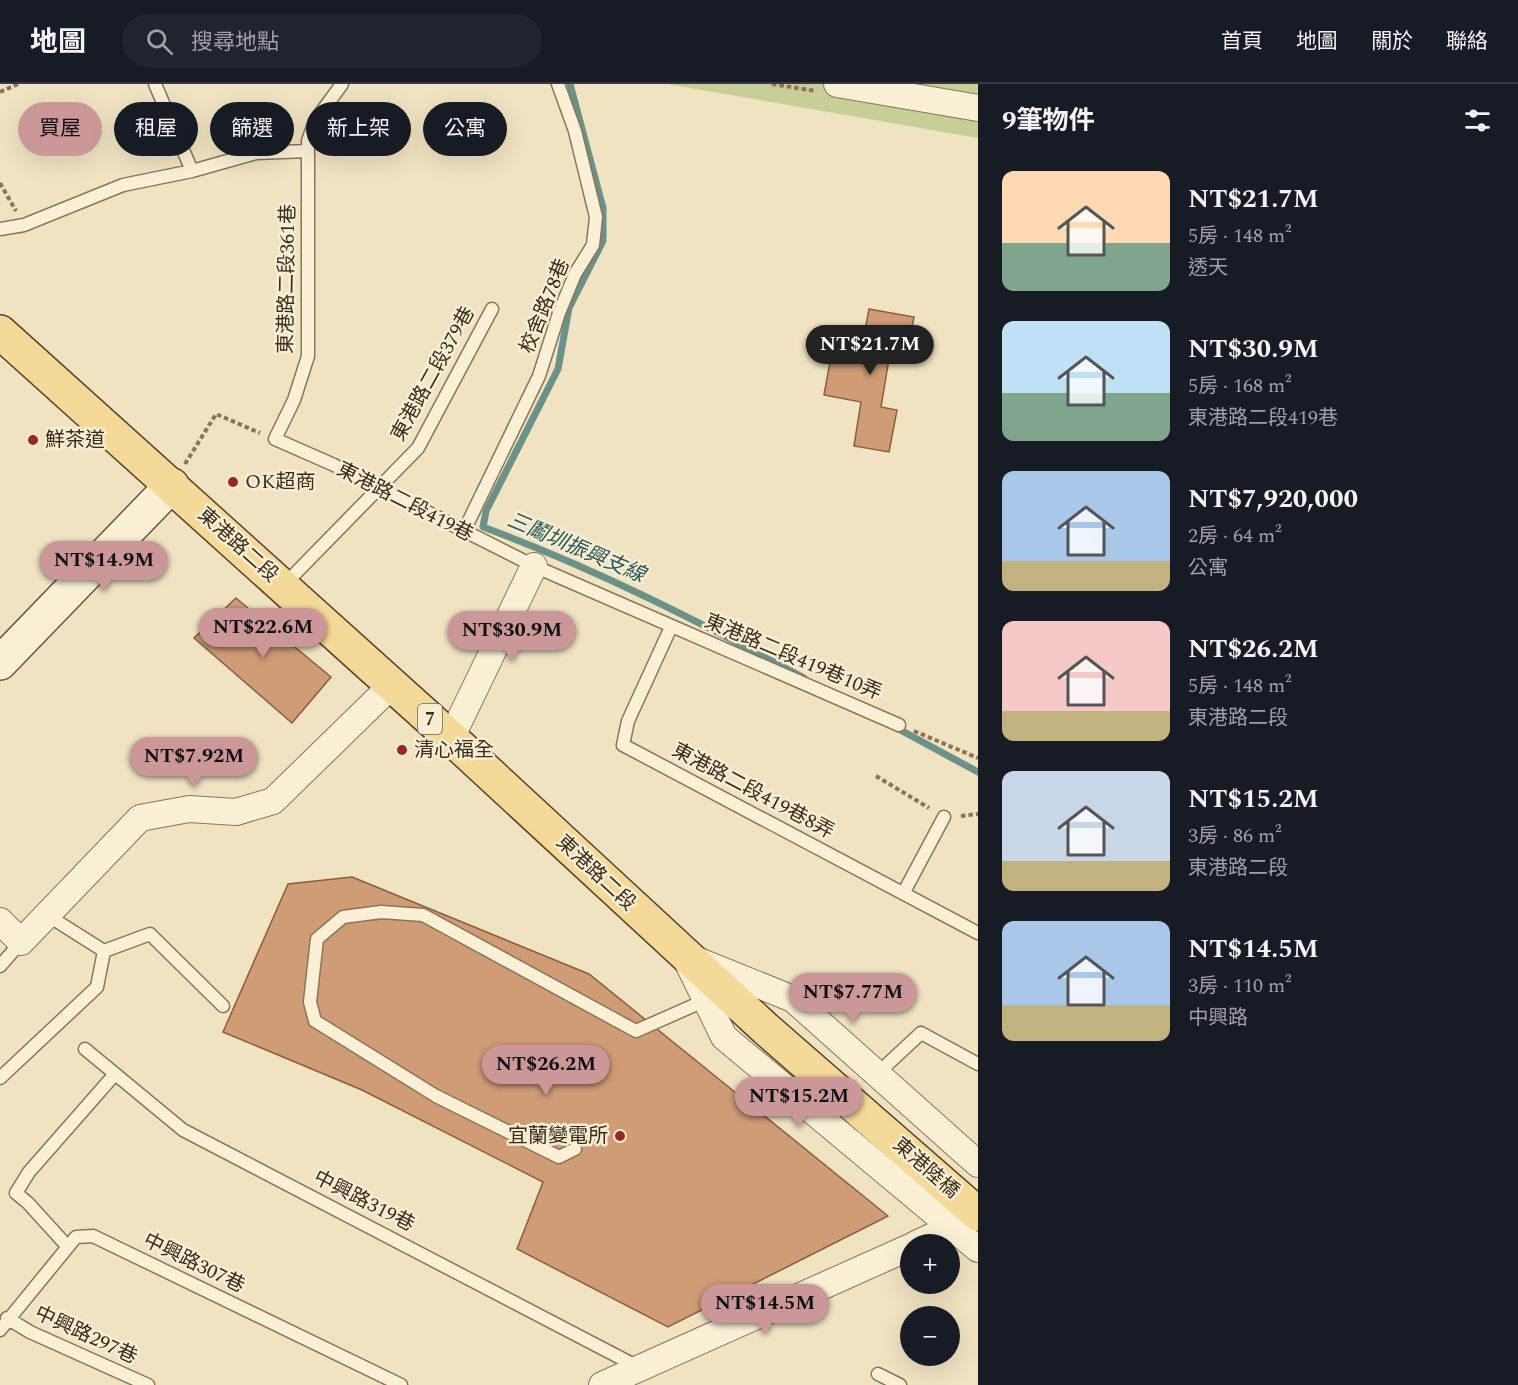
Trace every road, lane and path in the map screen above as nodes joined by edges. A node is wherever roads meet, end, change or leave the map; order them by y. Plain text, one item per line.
1 (18, 84) edge
2 (155, 84) edge
3 (342, 84) edge
4 (558, 84) edge
5 (837, 84) edge
6 (0, 92) edge
7 (329, 102) edge
8 (978, 108) edge
9 (306, 151) edge
10 (308, 156) edge
11 (192, 171) junction
12 (0, 183) edge
13 (24, 225) junction
14 (0, 229) edge
15 (492, 309) dead end
16 (0, 332) edge
17 (275, 439) junction
18 (172, 485) junction
19 (378, 489) junction
20 (463, 533) junction
21 (534, 566) junction
22 (283, 586) junction
23 (671, 627) junction
24 (0, 663) edge
25 (392, 685) junction
26 (899, 724) joint
27 (451, 738) junction
28 (978, 758) edge
29 (876, 776) dead end
30 (944, 818) joint
31 (903, 892) junction
32 (46, 915) junction
33 (0, 921) edge
34 (978, 933) edge
35 (21, 942) junction
36 (104, 951) junction
37 (684, 956) junction
38 (0, 966) edge
39 (706, 1000) junction
40 (223, 1006) dead end
41 (85, 1049) dead end
42 (978, 1064) edge
43 (115, 1074) junction
44 (877, 1074) junction
45 (0, 1078) edge
46 (575, 1149) dead end
47 (978, 1164) edge
48 (970, 1219) edge
49 (938, 1234) edge
50 (68, 1247) junction
51 (978, 1249) edge
52 (900, 1251) edge
53 (7, 1318) junction
54 (0, 1330) edge
55 (639, 1368) junction
56 (878, 1374) dead end
57 (148, 1385) edge
58 (401, 1385) edge
59 (602, 1385) edge
60 (900, 1385) edge

1 - 6 path
2 - 11 lane
3 - 7 lane, 東港路二段361巷
4 - 20 lane, 校舍路78巷
5 - 8 street
9 - 11 lane
10 - 17 lane, 東港路二段361巷
11 - 13 lane
12 - 13 path
13 - 14 lane
15 - 19 lane, 東港路二段379巷
16 - 18 main road, 東港路二段 / 7
17 - 18 path
17 - 19 lane, 東港路二段419巷
18 - 22 main road, 東港路二段 / 7
18 - 24 main road
19 - 20 lane, 東港路二段419巷
19 - 22 lane, 東港路二段379巷
20 - 21 lane, 東港路二段419巷
21 - 23 lane, 東港路二段419巷
21 - 27 street
22 - 25 main road, 東港路二段 / 7
23 - 26 lane, 東港路二段419巷10弄
23 - 31 lane, 東港路二段419巷8弄
25 - 27 main road, 東港路二段 / 7
25 - 32 street
26 - 28 path
27 - 37 main road, 東港路二段 / 7
29 - 30 path
30 - 31 lane
31 - 34 lane, 東港路二段419巷8弄
32 - 35 street
32 - 36 lane
33 - 35 street
35 - 38 lane
36 - 40 lane
36 - 45 lane
37 - 39 street, 東港路二段
37 - 44 street, 東港路二段
37 - 48 main road, 東港陸橋 / 7
39 - 46 lane
39 - 48 street, 東港路二段
41 - 43 lane, 中興路319巷
42 - 44 lane
43 - 50 lane
43 - 55 lane, 中興路319巷
44 - 47 street, 東港路二段
48 - 49 street
48 - 51 street, 東港路二段
50 - 53 lane, 中興路307巷
50 - 58 lane, 中興路307巷
52 - 55 street
53 - 54 lane, 中興路307巷
53 - 57 lane, 中興路297巷
55 - 59 street
56 - 60 lane

